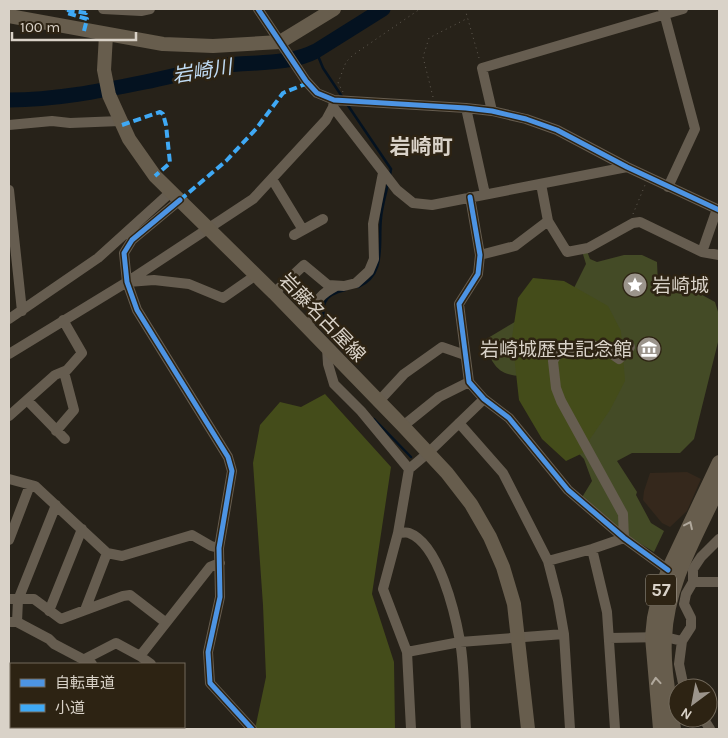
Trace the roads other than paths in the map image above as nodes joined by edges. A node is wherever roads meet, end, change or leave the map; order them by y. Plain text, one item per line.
1 (103, 9) edge
2 (150, 9) edge
3 (258, 9) edge
4 (334, 9) edge
5 (683, 9) edge
6 (664, 11) edge
7 (9, 16) edge
8 (106, 35) junction
9 (283, 45) junction
10 (340, 102) junction
11 (466, 108) junction
12 (492, 111) junction
13 (118, 117) junction
14 (9, 125) edge
15 (627, 167) junction
16 (387, 178) junction
17 (272, 179) junction
18 (541, 184) junction
19 (668, 187) junction
20 (9, 190) edge
21 (485, 194) junction
22 (176, 196) junction
23 (470, 197) junction
24 (718, 210) edge
25 (323, 219) dead end
26 (548, 221) junction
27 (209, 228) junction
28 (702, 252) junction
29 (480, 255) junction
30 (719, 255) edge
31 (256, 276) junction
32 (127, 282) junction
33 (336, 286) junction
34 (274, 293) junction
35 (22, 311) junction
36 (9, 319) edge
37 (63, 320) junction
38 (306, 326) junction
39 (630, 347) dead end
40 (328, 348) junction
41 (9, 354) edge
42 (465, 355) junction
43 (64, 372) junction
44 (469, 382) junction
45 (484, 399) junction
46 (27, 400) junction
47 (379, 401) junction
48 (9, 416) edge
49 (459, 422) junction
50 (403, 426) junction
51 (56, 431) junction
52 (64, 439) dead end
53 (428, 453) junction
54 (719, 462) edge
55 (409, 469) junction
56 (9, 479) edge
57 (30, 485) junction
58 (719, 487) edge
59 (56, 505) junction
60 (82, 529) junction
61 (398, 533) junction
62 (624, 538) junction
63 (719, 539) edge
64 (9, 540) edge
65 (218, 548) junction
66 (592, 549) junction
67 (108, 553) junction
68 (548, 561) junction
69 (220, 563) junction
70 (668, 570) junction
71 (693, 582) junction
72 (719, 582) edge
73 (13, 600) edge
74 (85, 610) junction
75 (49, 611) junction
76 (13, 622) edge
77 (165, 622) junction
78 (564, 634) junction
79 (518, 637) junction
80 (658, 637) junction
81 (609, 638) junction
82 (682, 641) junction
83 (460, 642) junction
84 (407, 652) junction
85 (140, 656) junction
86 (87, 662) edge
87 (150, 663) edge
88 (682, 678) edge
89 (252, 729) edge
90 (411, 729) edge
91 (466, 729) edge
92 (528, 729) edge
93 (570, 729) edge
94 (615, 729) edge
95 (660, 729) edge
96 (674, 729) edge

1 - 2 street
3 - 9 street
4 - 9 main road
5 - 6 street
6 - 12 street
6 - 19 street
7 - 8 main road
8 - 9 main road
8 - 13 main road, 岩藤名古屋線
9 - 10 street
10 - 11 street
10 - 16 street
10 - 17 street
11 - 12 street
11 - 21 street
12 - 15 street
13 - 14 street
13 - 22 main road, 岩藤名古屋線
15 - 18 street
15 - 19 street
16 - 23 street
16 - 33 street
17 - 25 street
17 - 27 street
18 - 21 street
18 - 26 street
19 - 24 street
20 - 35 street
21 - 23 street
22 - 27 main road, 岩藤名古屋線
22 - 32 street
22 - 35 street
23 - 29 street
24 - 28 street
26 - 28 street
26 - 29 street
27 - 31 main road, 岩藤名古屋線
27 - 32 street
28 - 30 street
29 - 42 street
31 - 32 street
31 - 34 main road, 岩藤名古屋線
32 - 37 street
32 - 65 street
33 - 34 street
33 - 38 street
34 - 38 main road, 岩藤名古屋線
35 - 36 street
37 - 41 street
37 - 43 street
38 - 40 main road, 岩藤名古屋線
39 - 62 street
40 - 47 main road, 岩藤名古屋線
40 - 55 street
42 - 44 street
42 - 47 street
43 - 46 street
43 - 51 street
44 - 45 street
44 - 50 street
45 - 49 street
45 - 62 street
46 - 48 street
46 - 51 street
47 - 50 main road, 岩藤名古屋線
49 - 53 street
49 - 68 street
50 - 53 main road, 岩藤名古屋線
51 - 52 street
53 - 55 street
53 - 79 main road, 岩藤名古屋線
70 -> 54 main road, 57
55 - 61 street
56 - 57 street
57 - 59 street
57 - 64 street
58 - 80 main road, 57
59 - 60 street
59 - 73 street
60 - 67 street
60 - 75 street
61 - 83 street
61 - 84 street
62 - 66 street
62 - 70 street
63 - 71 street
65 - 67 street
65 - 69 street
66 - 68 street
66 - 81 street
67 - 74 street
68 - 78 street
69 - 77 street
69 - 89 street
70 - 80 main road, 57
71 - 72 street
71 - 82 street
73 - 75 street
73 - 76 street
74 - 75 street
74 - 77 street
76 - 86 street
77 - 85 street
78 - 79 street
78 - 93 street
79 - 83 street
79 - 92 main road, 岩藤名古屋線
80 - 81 street
80 - 82 street
95 -> 80 main road, 57
80 - 96 main road, 57
81 - 94 street
82 - 88 street
83 - 84 street
83 - 91 street
84 - 90 street
85 - 86 street
85 - 87 street

